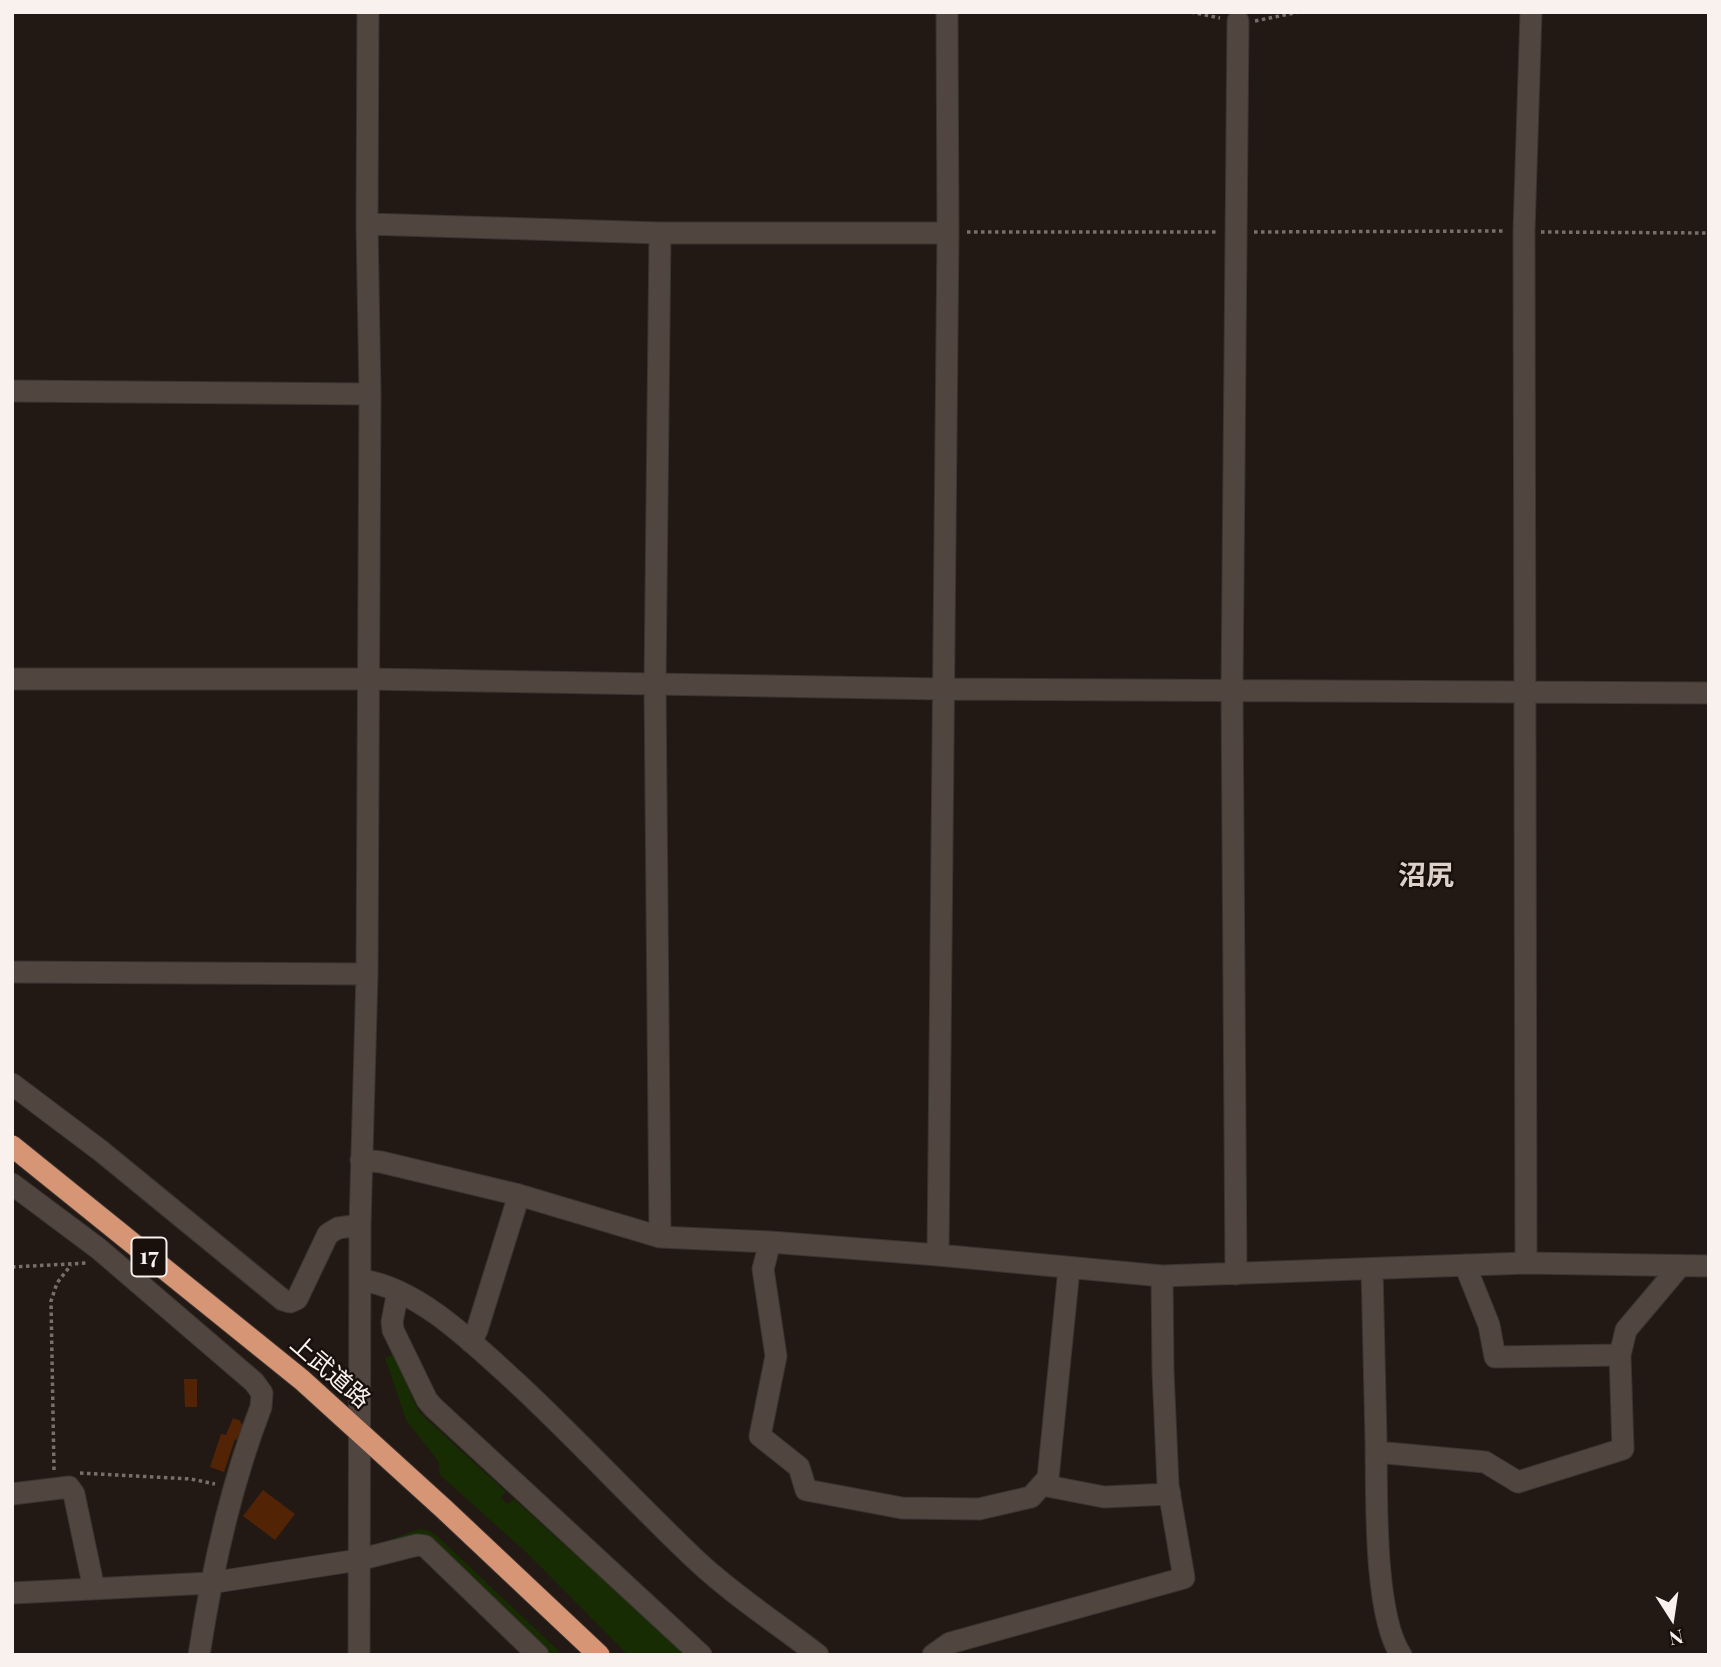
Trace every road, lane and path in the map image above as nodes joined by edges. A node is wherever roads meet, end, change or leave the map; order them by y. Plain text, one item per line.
1 (368, 12) edge
2 (947, 12) edge
3 (1531, 12) edge
4 (1238, 21) dead end
5 (367, 224) junction
6 (1524, 231) junction
7 (1236, 232) junction
8 (660, 233) junction
9 (948, 233) junction
10 (1709, 233) edge
11 (12, 391) edge
12 (370, 394) junction
13 (12, 679) edge
14 (367, 679) junction
15 (655, 684) junction
16 (942, 689) junction
17 (1231, 690) junction
18 (1525, 692) junction
19 (1709, 693) edge
20 (12, 972) edge
21 (367, 974) junction
22 (12, 1084) edge
23 (12, 1146) edge
24 (361, 1160) junction
25 (12, 1184) edge
26 (519, 1195) junction
27 (360, 1225) junction
28 (660, 1237) junction
29 (770, 1242) junction
30 (99, 1249) junction
31 (938, 1255) junction
32 (1526, 1263) junction
33 (71, 1265) junction
34 (1465, 1265) junction
35 (1680, 1266) junction
36 (1709, 1266) edge
37 (12, 1267) edge
38 (1069, 1269) junction
39 (1372, 1269) junction
40 (1236, 1274) junction
41 (1162, 1276) junction
42 (360, 1280) junction
43 (398, 1291) junction
44 (471, 1342) junction
45 (1620, 1355) junction
46 (359, 1432) junction
47 (1376, 1452) junction
48 (1042, 1485) junction
49 (233, 1487) junction
50 (62, 1488) junction
51 (12, 1493) edge
52 (1170, 1494) junction
53 (358, 1560) junction
54 (210, 1583) junction
55 (94, 1589) junction
56 (12, 1593) edge
57 (199, 1655) edge
58 (359, 1655) edge
59 (538, 1655) edge
60 (599, 1655) edge
61 (701, 1655) edge
62 (818, 1655) edge
63 (933, 1655) edge
64 (1401, 1655) edge

1 - 5 street
2 - 9 street
3 - 6 street
4 - 7 street
5 - 8 street
5 - 12 street
6 - 7 path
6 - 10 path
6 - 18 street
7 - 9 path
7 - 17 street
8 - 9 street
8 - 15 street
9 - 16 street
11 - 12 street
12 - 14 street
13 - 14 street
14 - 15 street
14 - 21 street
15 - 16 street
15 - 28 street
16 - 17 street
16 - 31 street
17 - 18 street
17 - 40 street
18 - 19 street
18 - 32 street
20 - 21 street
21 - 24 street
22 - 27 street
23 - 46 highway, 上武道路 / 17
24 - 26 street
24 - 27 street
25 - 30 street
26 - 28 street
26 - 44 street
27 - 42 street
28 - 29 street
29 - 31 street
29 - 48 street
30 - 33 path
30 - 49 street
31 - 38 street
32 - 34 street
32 - 35 street
33 - 37 path
33 - 50 path
34 - 39 street
34 - 45 street
35 - 36 street
35 - 45 street
38 - 41 street
38 - 48 street
39 - 40 street
39 - 47 street
40 - 41 street
41 - 52 street
42 - 43 street
42 - 46 street
43 - 44 street
43 - 61 street
44 - 62 street
45 - 47 street
46 - 53 street
46 - 60 highway, 上武道路 / 17
47 - 64 street
48 - 52 street
49 - 50 path
49 - 54 street
50 - 51 street
50 - 55 street
52 - 63 street
53 - 54 street
53 - 58 street
53 - 59 street
54 - 55 street
54 - 57 street
55 - 56 street

